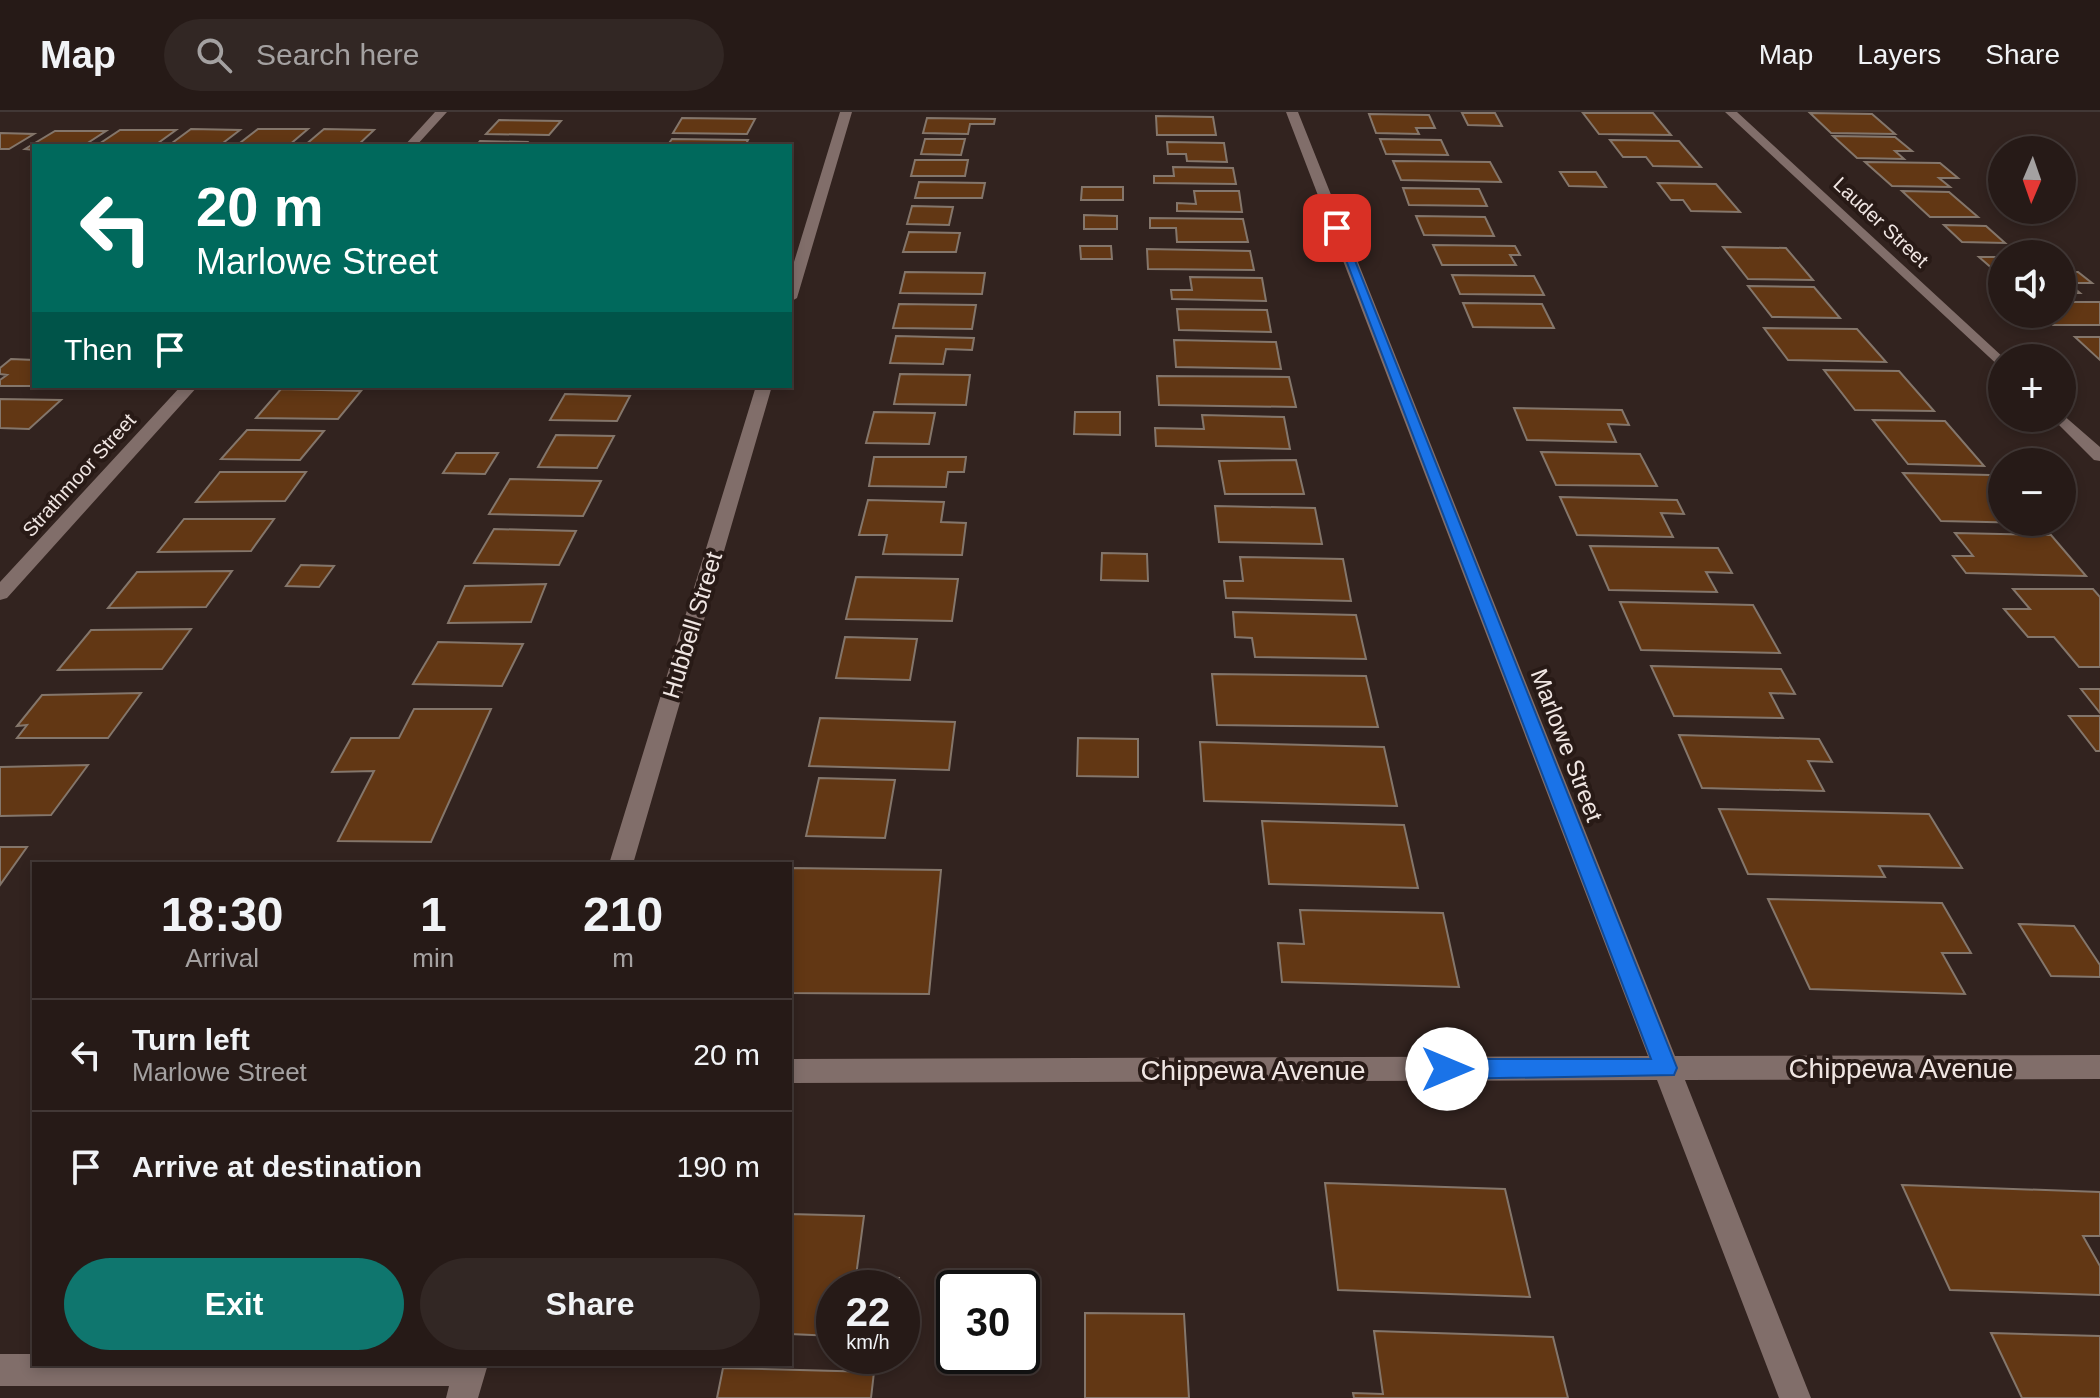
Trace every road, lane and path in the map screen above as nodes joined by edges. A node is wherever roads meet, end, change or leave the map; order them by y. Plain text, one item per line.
1 (441, 112) edge
2 (846, 112) edge
3 (1292, 112) edge
4 (1731, 112) edge
5 (412, 144) edge
6 (792, 291) edge
7 (1988, 351) edge
8 (188, 388) edge
9 (763, 388) edge
10 (2075, 432) edge
11 (2100, 456) edge
12 (0, 594) edge
13 (622, 862) edge
14 (2100, 1067) edge
15 (1666, 1068) junction
16 (792, 1071) edge
17 (0, 1370) edge
18 (468, 1377) edge
19 (1795, 1398) edge

1 - 5 street
2 - 6 street
3 - 15 street, Marlowe Street
4 - 7 street, Lauder Street
8 - 12 street, Strathmoor Street
9 - 13 street, Hubbell Street
10 - 11 street
14 - 15 street, Chippewa Avenue
15 - 16 street, Chippewa Avenue
15 - 19 street, Marlowe Street
17 - 18 street

